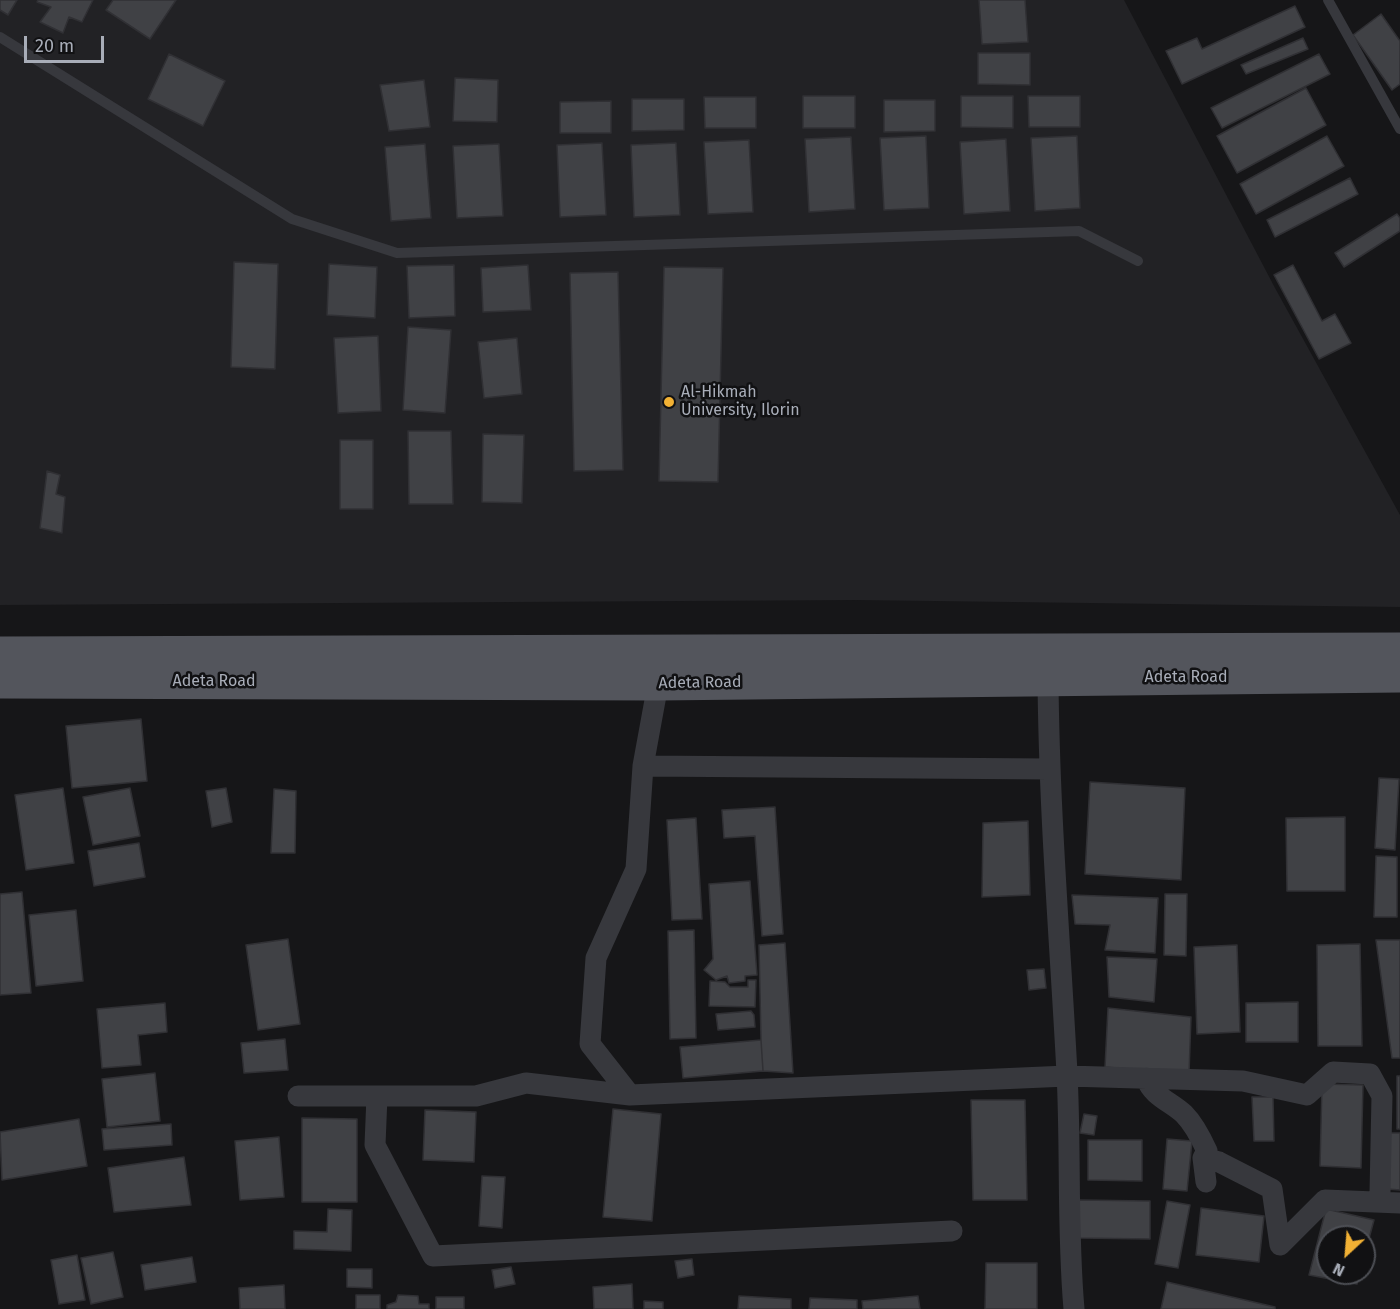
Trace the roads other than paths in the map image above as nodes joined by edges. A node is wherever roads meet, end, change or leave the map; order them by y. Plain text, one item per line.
1 (1330, 1) edge
2 (0, 37) edge
3 (1400, 129) edge
4 (1138, 261) dead end
5 (1400, 649) edge
6 (0, 653) edge
7 (1400, 676) edge
8 (1048, 678) junction
9 (0, 682) edge
10 (658, 684) junction
11 (643, 766) junction
12 (1049, 768) junction
13 (1067, 1076) junction
14 (1146, 1078) junction
15 (630, 1095) junction
16 (298, 1096) dead end
17 (377, 1096) junction
18 (1203, 1158) junction
19 (1206, 1182) dead end
20 (1326, 1186) dead end
21 (1390, 1194) edge
22 (1400, 1203) edge
23 (952, 1231) dead end
24 (1074, 1309) edge

1 - 3 lane
2 - 4 lane
5 - 6 main road, Adeta Road
7 - 8 main road, Adeta Road
8 - 10 main road, Adeta Road
8 - 12 street
9 - 10 main road, Adeta Road
10 - 11 street
11 - 12 street
11 - 15 street
12 - 13 street
13 - 14 street
13 - 15 street
13 - 24 street
14 - 18 street
14 - 21 street
15 - 17 street
16 - 17 street
17 - 23 street
18 - 19 street
18 - 22 street
20 - 21 street

